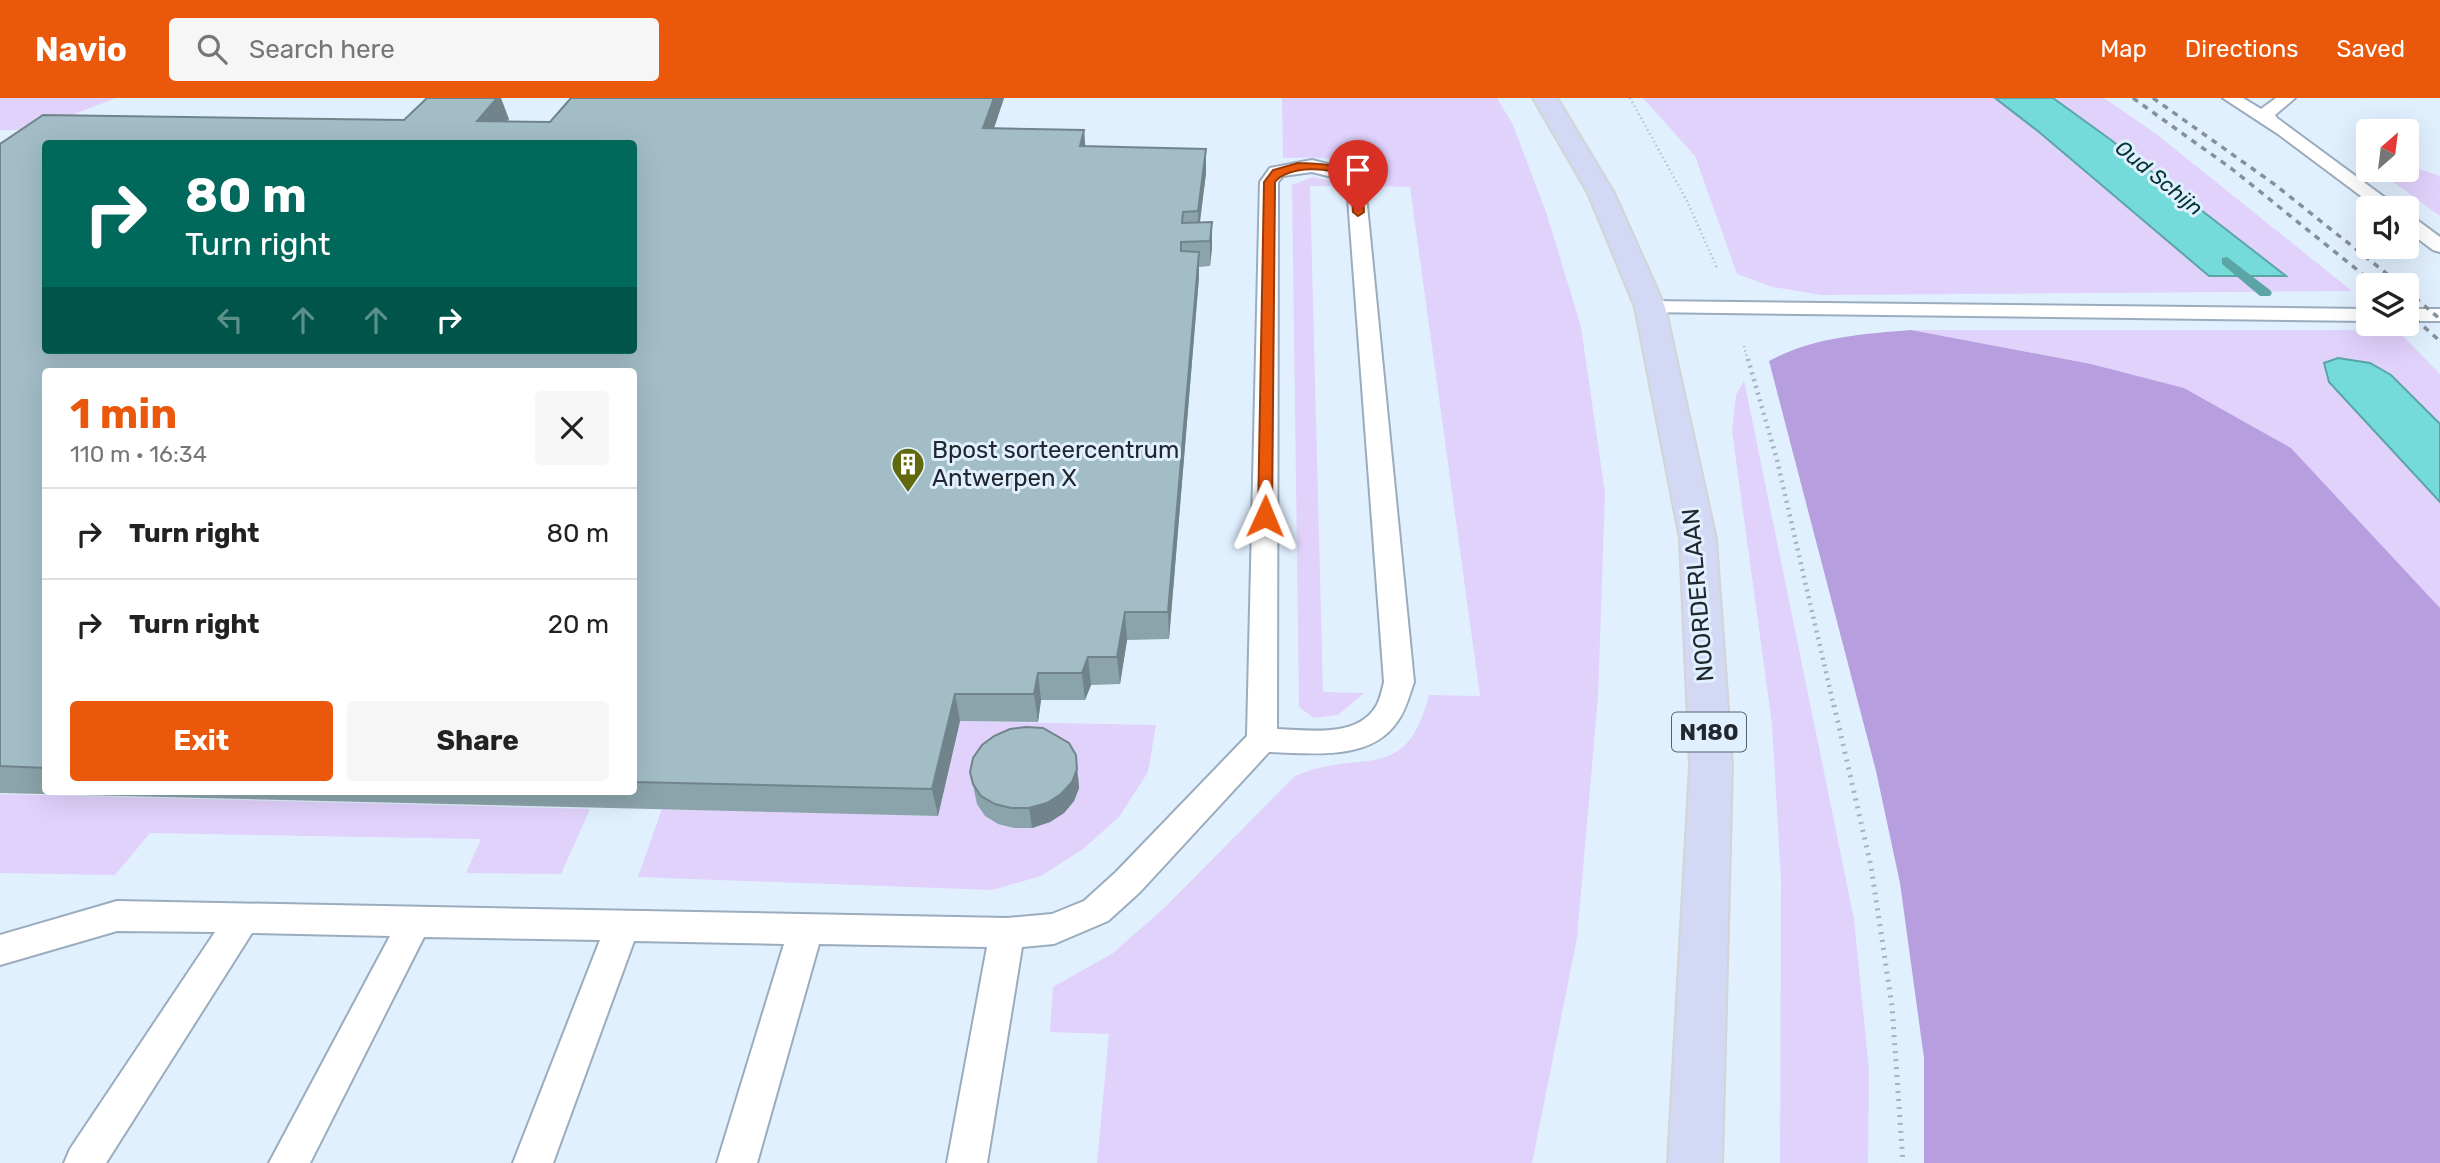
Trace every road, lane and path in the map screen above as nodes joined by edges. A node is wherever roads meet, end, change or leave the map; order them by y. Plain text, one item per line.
1 (1545, 98) edge
2 (1630, 98) edge
3 (2231, 98) edge
4 (2287, 98) edge
5 (2270, 121) junction
6 (2373, 196) edge
7 (2419, 231) edge
8 (2440, 246) edge
9 (1650, 307) junction
10 (1733, 310) junction
11 (2356, 315) edge
12 (2419, 315) edge
13 (2440, 315) edge
14 (1262, 740) junction
15 (243, 918) junction
16 (415, 921) junction
17 (624, 925) junction
18 (806, 929) junction
19 (1007, 933) junction
20 (0, 950) edge
21 (84, 1163) edge
22 (289, 1163) edge
23 (533, 1163) edge
24 (737, 1163) edge
25 (967, 1163) edge
26 (1695, 1163) edge
27 (1903, 1163) edge

1 - 9 main road, NOORDERLAAN / N180
2 - 10 path
3 - 5 lane
4 - 5 lane
5 - 6 lane
7 - 8 lane
9 - 10 lane
9 - 26 main road, NOORDERLAAN / N180
10 - 11 lane
10 - 27 path
12 - 13 lane
14 - 14 lane
14 - 19 lane
15 - 16 lane
15 - 20 lane
15 - 21 lane
16 - 17 lane
16 - 22 lane
17 - 18 lane
17 - 23 lane
18 - 19 lane
18 - 24 lane
19 - 25 lane

